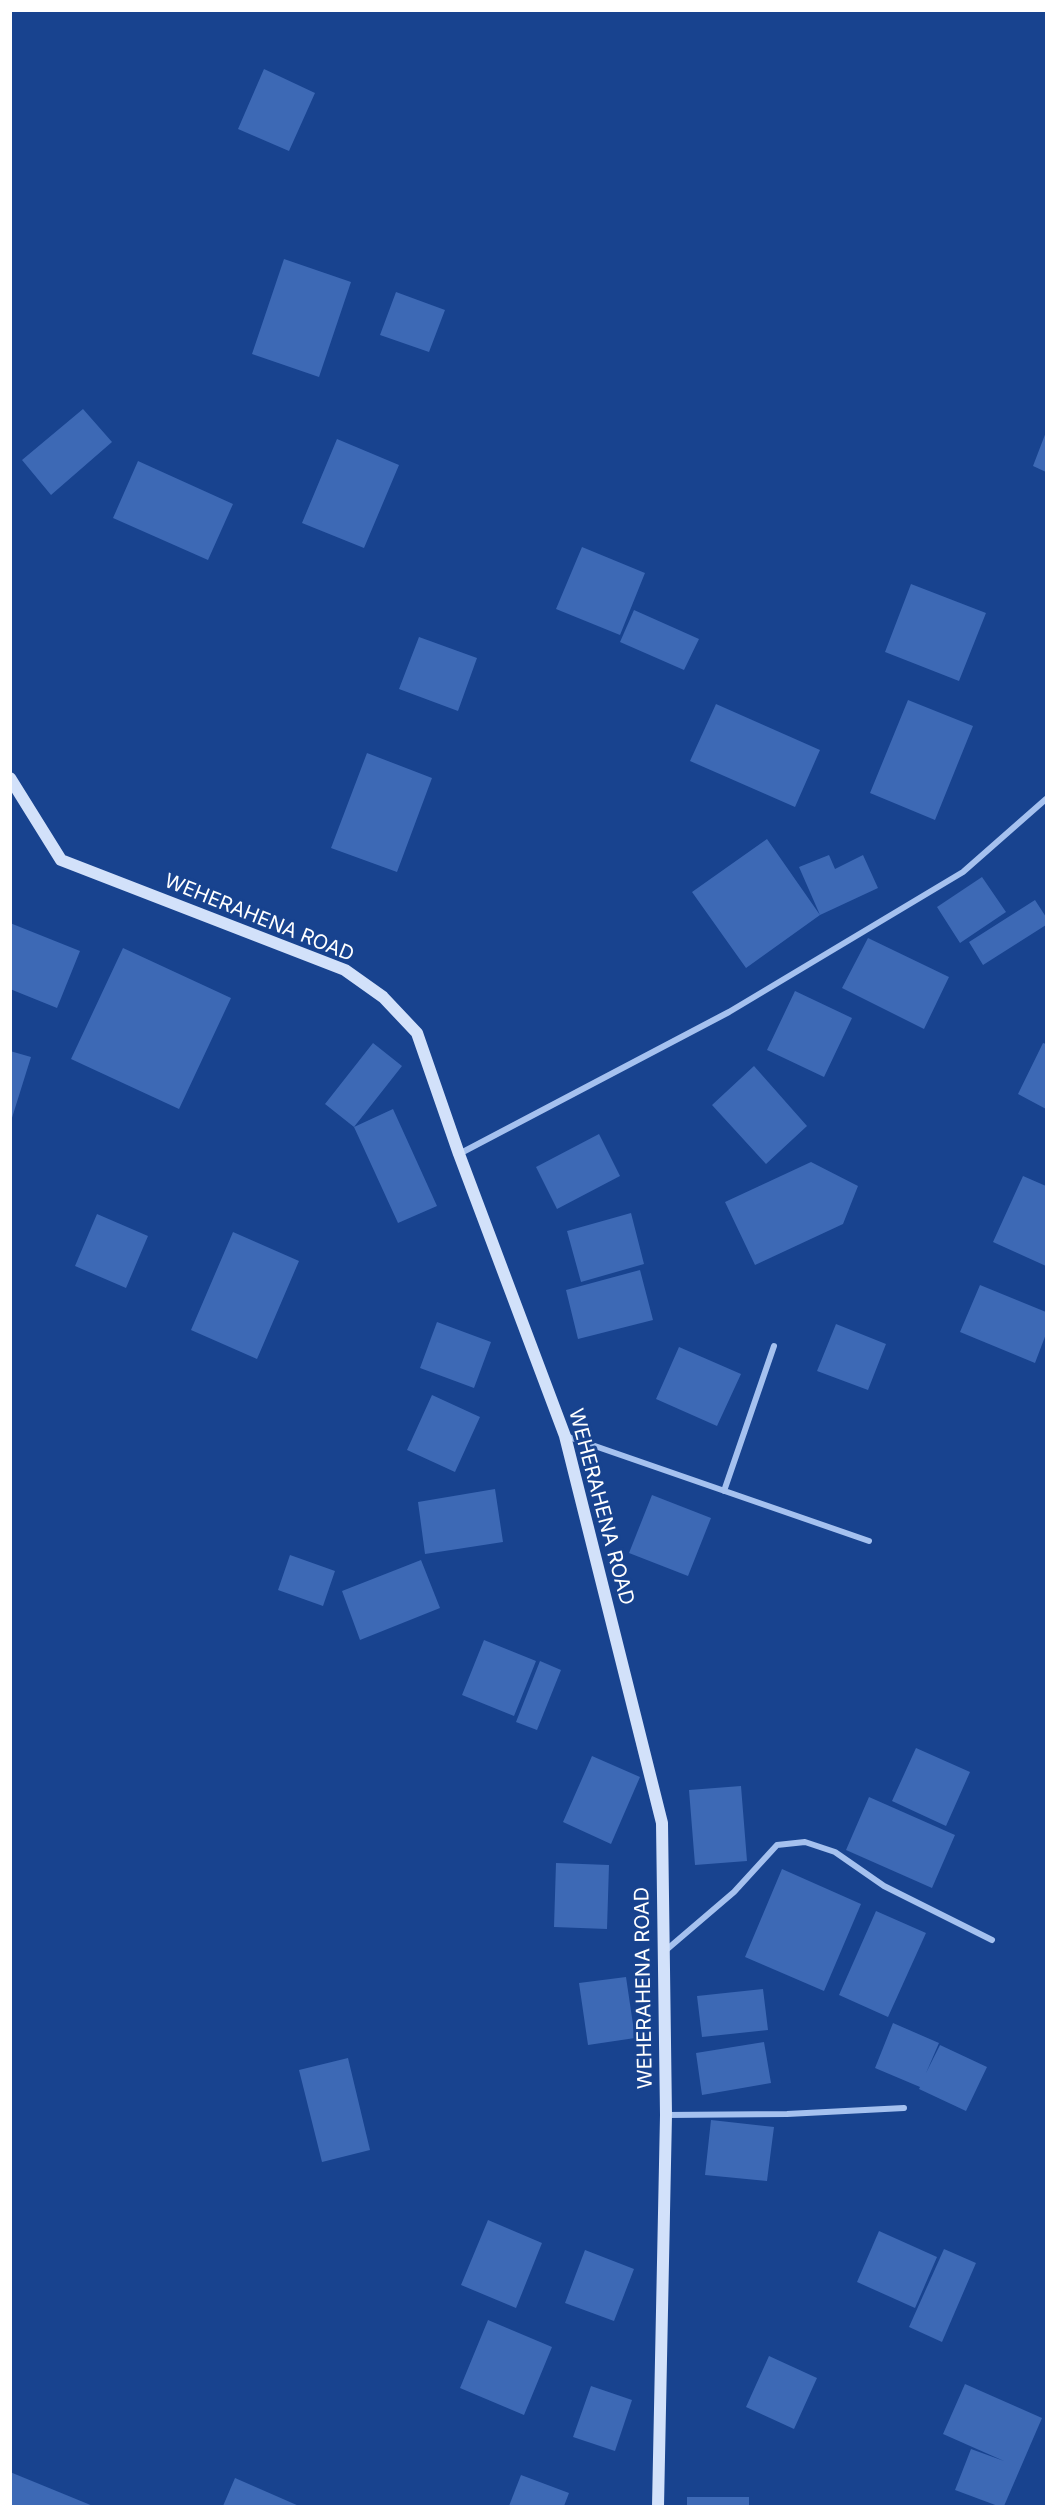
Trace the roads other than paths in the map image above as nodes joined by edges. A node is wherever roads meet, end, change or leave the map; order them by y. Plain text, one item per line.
1 (10, 778) edge
2 (1047, 799) edge
3 (459, 1154) junction
4 (774, 1346) dead end
5 (565, 1436) junction
6 (724, 1491) junction
7 (868, 1541) dead end
8 (992, 1940) dead end
9 (663, 1954) junction
10 (904, 2108) dead end
11 (666, 2115) junction
12 (658, 2506) edge

1 - 3 main road, WEHERAHENA ROAD
2 - 3 street
3 - 5 main road, WEHERAHENA ROAD
4 - 6 street
5 - 6 street
5 - 9 main road, WEHERAHENA ROAD
6 - 7 street
8 - 9 street
9 - 11 main road, WEHERAHENA ROAD
10 - 11 street
11 - 12 main road, WEHERAHENA ROAD

